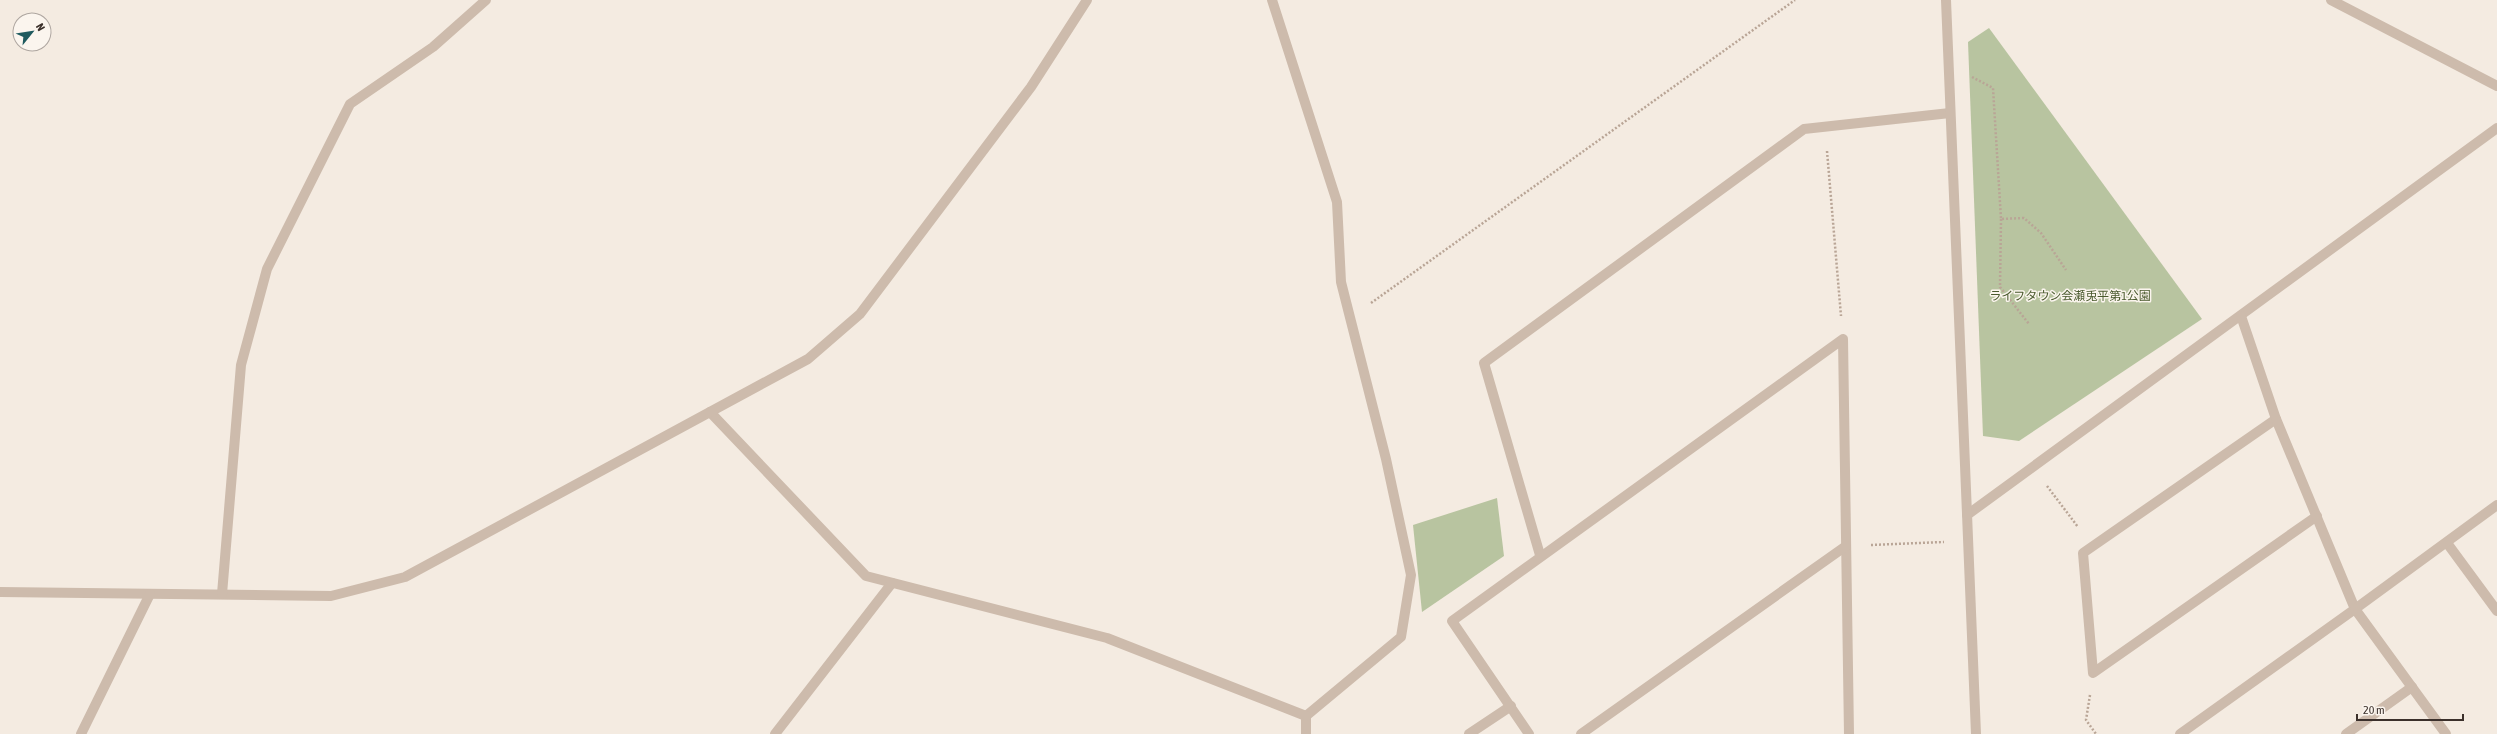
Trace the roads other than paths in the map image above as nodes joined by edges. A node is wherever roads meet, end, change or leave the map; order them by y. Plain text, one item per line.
1 (486, 0) edge
2 (1087, 0) edge
3 (1272, 0) edge
4 (1946, 0) edge
5 (2331, 0) edge
6 (2497, 86) edge
7 (1950, 113) junction
8 (2497, 128) edge
9 (2241, 316) junction
10 (710, 412) junction
11 (2276, 419) junction
12 (2497, 505) edge
13 (1967, 514) junction
14 (2317, 516) junction
15 (2447, 543) junction
16 (1846, 546) junction
17 (1540, 555) junction
18 (892, 583) junction
19 (0, 592) edge
20 (150, 594) junction
21 (222, 594) junction
22 (2355, 609) junction
23 (2497, 611) edge
24 (2412, 687) junction
25 (1511, 706) junction
26 (1306, 716) junction
27 (81, 734) edge
28 (775, 734) edge
29 (1306, 734) edge
30 (1469, 734) edge
31 (1529, 734) edge
32 (1581, 734) edge
33 (1849, 734) edge
34 (1976, 734) edge
35 (2180, 734) edge
36 (2346, 734) edge
37 (2446, 734) edge

1 - 21 street
2 - 10 street
3 - 26 street
4 - 7 street
5 - 6 street
7 - 13 street
7 - 17 street
8 - 9 street
9 - 11 street
9 - 13 street
10 - 18 street
10 - 21 street
11 - 14 street
11 - 14 street
12 - 15 street
13 - 34 street
14 - 22 street
15 - 22 street
15 - 23 street
16 - 17 street
16 - 32 street
16 - 33 street
17 - 25 street
18 - 26 street
18 - 28 street
19 - 20 street
20 - 21 street
20 - 27 street
22 - 24 street
22 - 35 street
24 - 36 street
24 - 37 street
25 - 30 street
25 - 31 street
26 - 29 street

